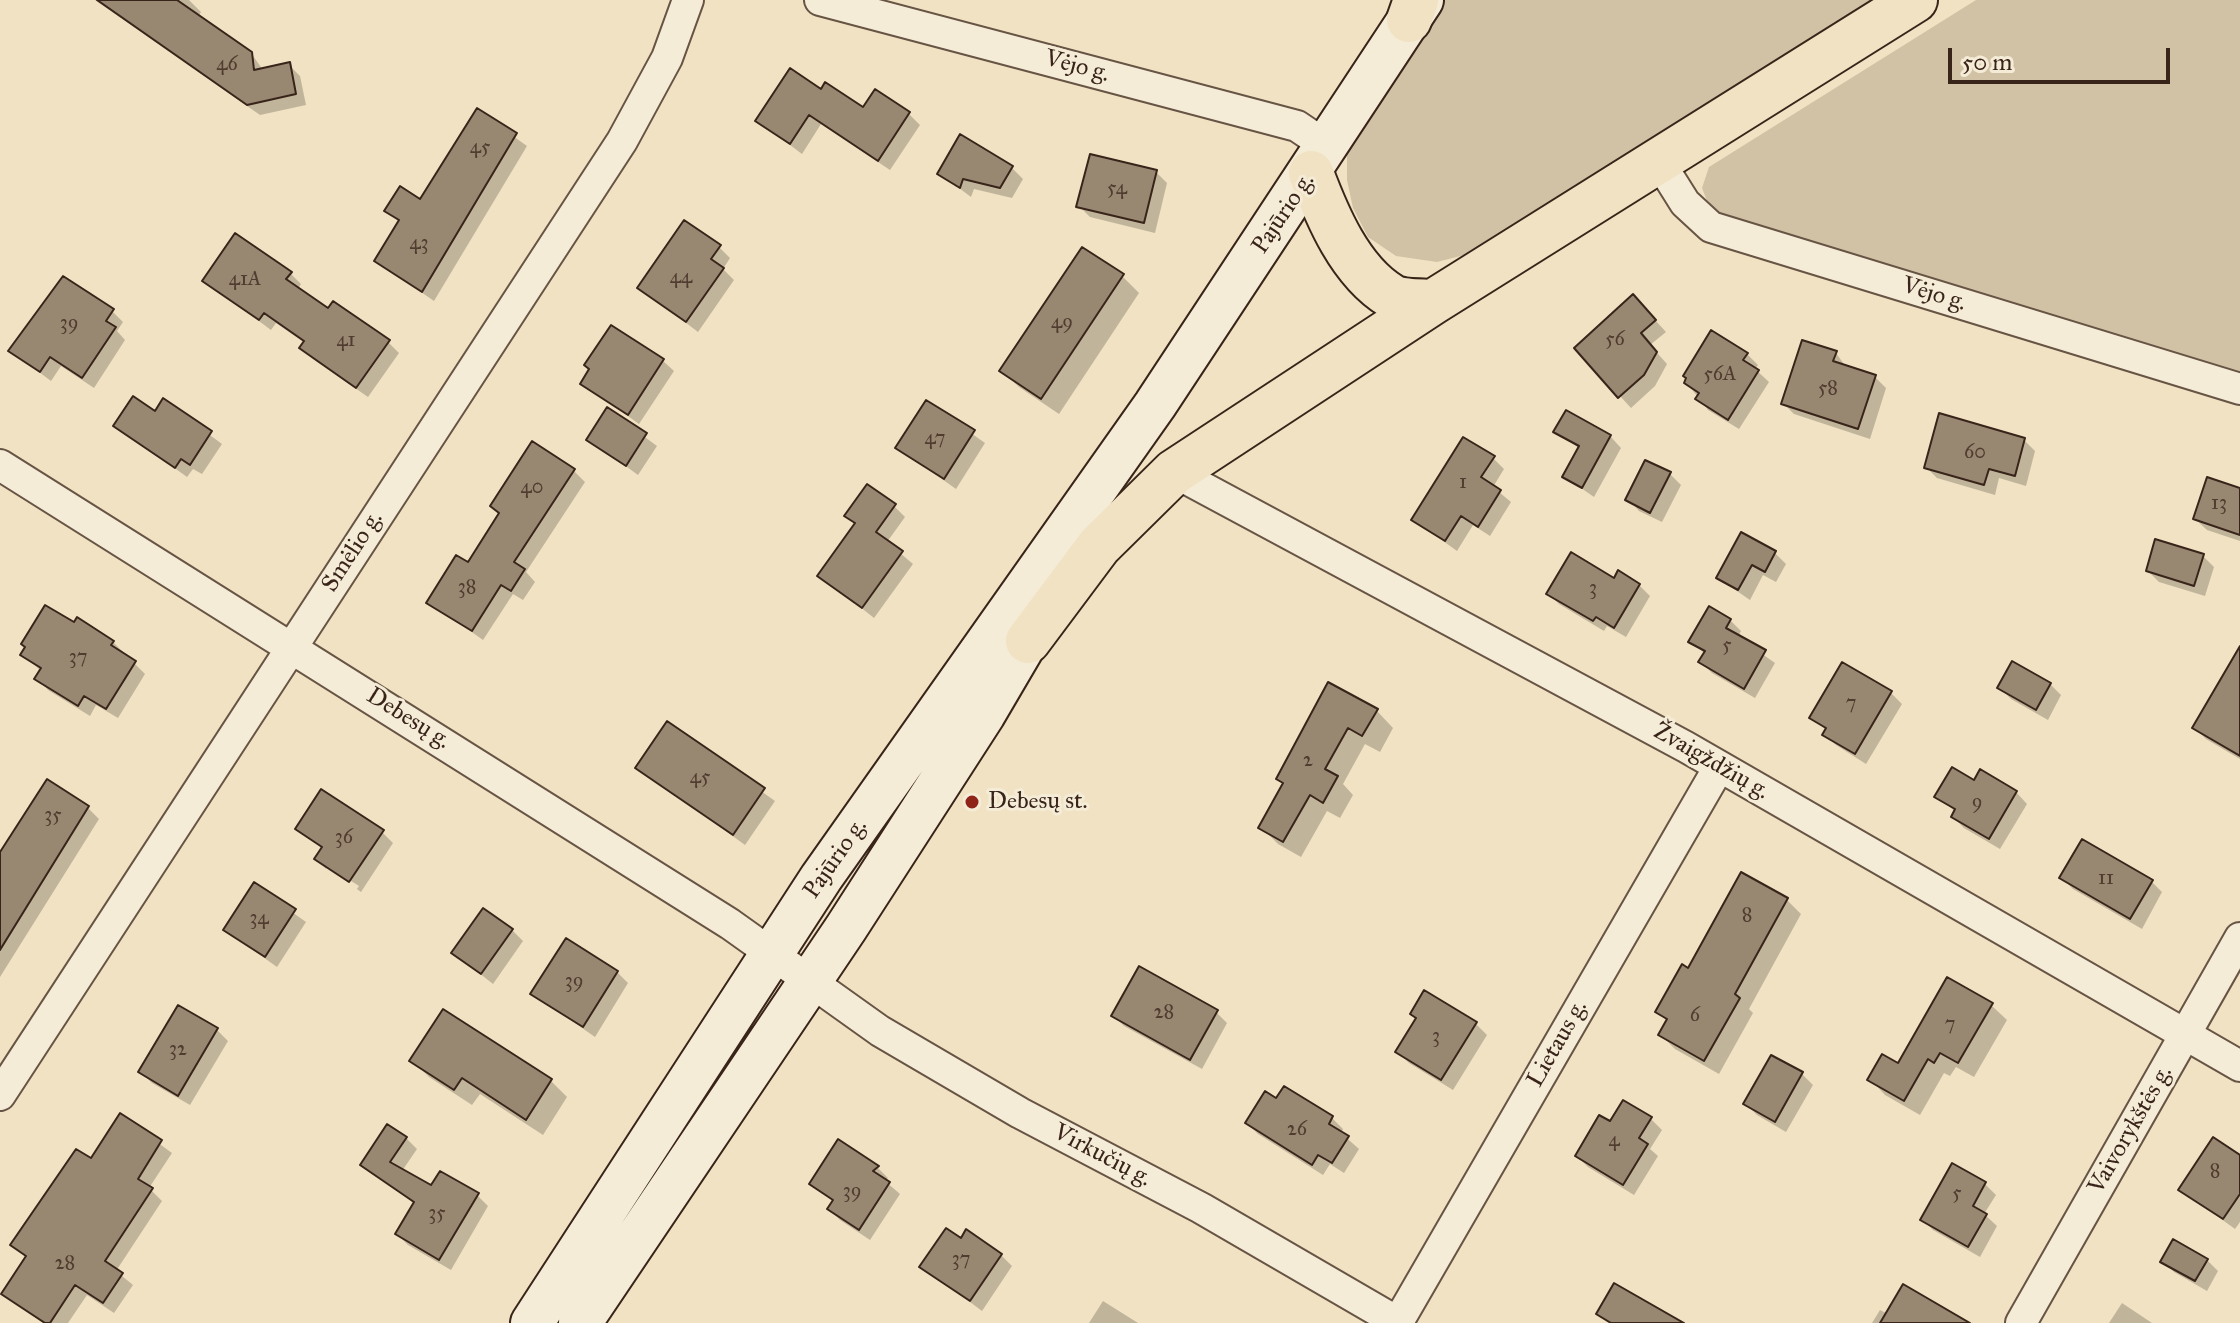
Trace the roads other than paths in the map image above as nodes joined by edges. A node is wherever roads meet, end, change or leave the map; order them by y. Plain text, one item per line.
1 (688, 0) edge
2 (820, 0) edge
3 (1915, 0) edge
4 (1416, 7) edge
5 (1320, 160) junction
6 (1658, 160) junction
7 (1433, 302) junction
8 (2240, 389) edge
9 (1155, 405) junction
10 (0, 465) edge
11 (1174, 472) junction
12 (1028, 641) junction
13 (292, 646) junction
14 (1719, 767) junction
15 (2240, 938) edge
16 (771, 954) junction
17 (810, 982) junction
18 (2185, 1035) junction
19 (2240, 1066) edge
20 (0, 1095) edge
21 (532, 1323) edge
22 (580, 1323) edge
23 (1398, 1323) edge
24 (2021, 1323) edge

1 - 13 street, Smėlio g.
2 - 5 street, Vėjo g.
3 - 6 highway
4 - 5 main road, Pajūrio g.
5 - 7 highway
5 - 9 main road, Pajūrio g.
6 - 7 highway
6 - 8 street, Vėjo g.
7 - 11 highway
9 - 12 main road, Pajūrio g.
9 - 16 main road, Pajūrio g.
10 - 13 street, Debesų g.
11 - 12 highway
11 - 14 street, Žvaigždžių g.
12 - 17 main road, Pajūrio g.
13 - 16 street, Debesų g.
13 - 20 street, Smėlio g.
14 - 18 street, Žvaigždžių g.
14 - 23 street, Lietaus g.
15 - 18 street, Vaivorykštės g.
16 - 17 street, Debesų g.
16 - 21 main road, Pajūrio g.
17 - 22 main road, Pajūrio g.
17 - 23 street, Virkučių g.
18 - 19 street, Žvaigždžių g.
18 - 24 street, Vaivorykštės g.

